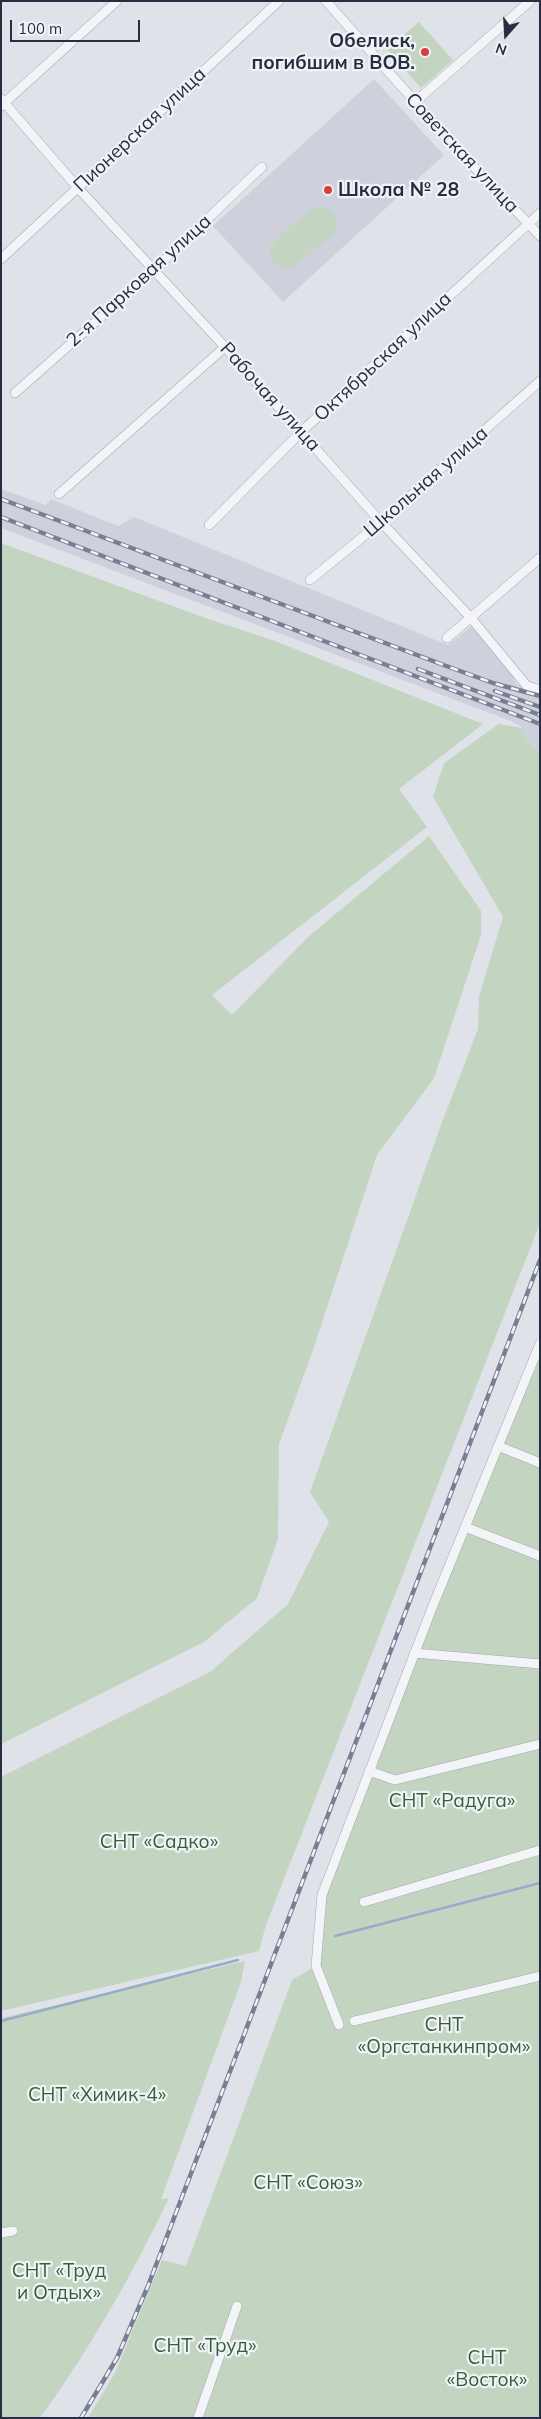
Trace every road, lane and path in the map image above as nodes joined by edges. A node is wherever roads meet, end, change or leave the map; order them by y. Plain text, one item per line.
1 (116, 1) edge
2 (279, 1) edge
3 (326, 1) edge
4 (530, 1) edge
5 (415, 102) junction
6 (2, 103) edge
7 (262, 167) dead end
8 (78, 188) junction
9 (540, 213) edge
10 (528, 224) junction
11 (540, 236) edge
12 (1, 259) edge
13 (153, 271) junction
14 (226, 347) junction
15 (540, 381) edge
16 (15, 394) dead end
17 (301, 432) junction
18 (59, 494) dead end
19 (381, 522) junction
20 (209, 525) dead end
21 (540, 558) edge
22 (310, 580) dead end
23 (471, 618) junction
24 (447, 638) dead end
25 (540, 690) edge
26 (540, 1344) edge
27 (536, 1364) edge
28 (498, 1446) junction
29 (540, 1463) edge
30 (465, 1527) junction
31 (540, 1556) edge
32 (414, 1653) junction
33 (540, 1664) edge
34 (540, 1744) edge
35 (369, 1771) junction
36 (540, 1850) edge
37 (364, 1902) dead end
38 (540, 1976) edge
39 (354, 2021) dead end
40 (339, 2025) dead end
41 (13, 2231) dead end
42 (1, 2233) edge
43 (237, 2306) dead end
44 (198, 2418) edge

1 - 6 street
2 - 8 street, Пионерская улица
3 - 5 street, Советская улица
4 - 5 street
5 - 10 street, Советская улица
6 - 8 street, Рабочая улица
7 - 13 street, 2-я Парковая улица
8 - 12 street, Пионерская улица
8 - 13 street, Рабочая улица
9 - 10 street, Октябрьская улица
10 - 11 street, Советская улица
10 - 17 street, Октябрьская улица
13 - 14 street, Рабочая улица
13 - 16 street, 2-я Парковая улица
14 - 17 street, Рабочая улица
14 - 18 street
15 - 19 street, Школьная улица
17 - 19 street, Рабочая улица
17 - 20 street, Октябрьская улица
19 - 22 street, Школьная улица
19 - 23 street, Рабочая улица
21 - 23 street
23 - 24 street
23 - 25 street, Рабочая улица
26 - 27 street
27 - 28 street
28 - 29 street
28 - 30 street
30 - 31 street
30 - 32 street
32 - 33 street
32 - 35 street
34 - 35 street
35 - 40 street
36 - 37 street
38 - 39 street
41 - 42 street
43 - 44 street

